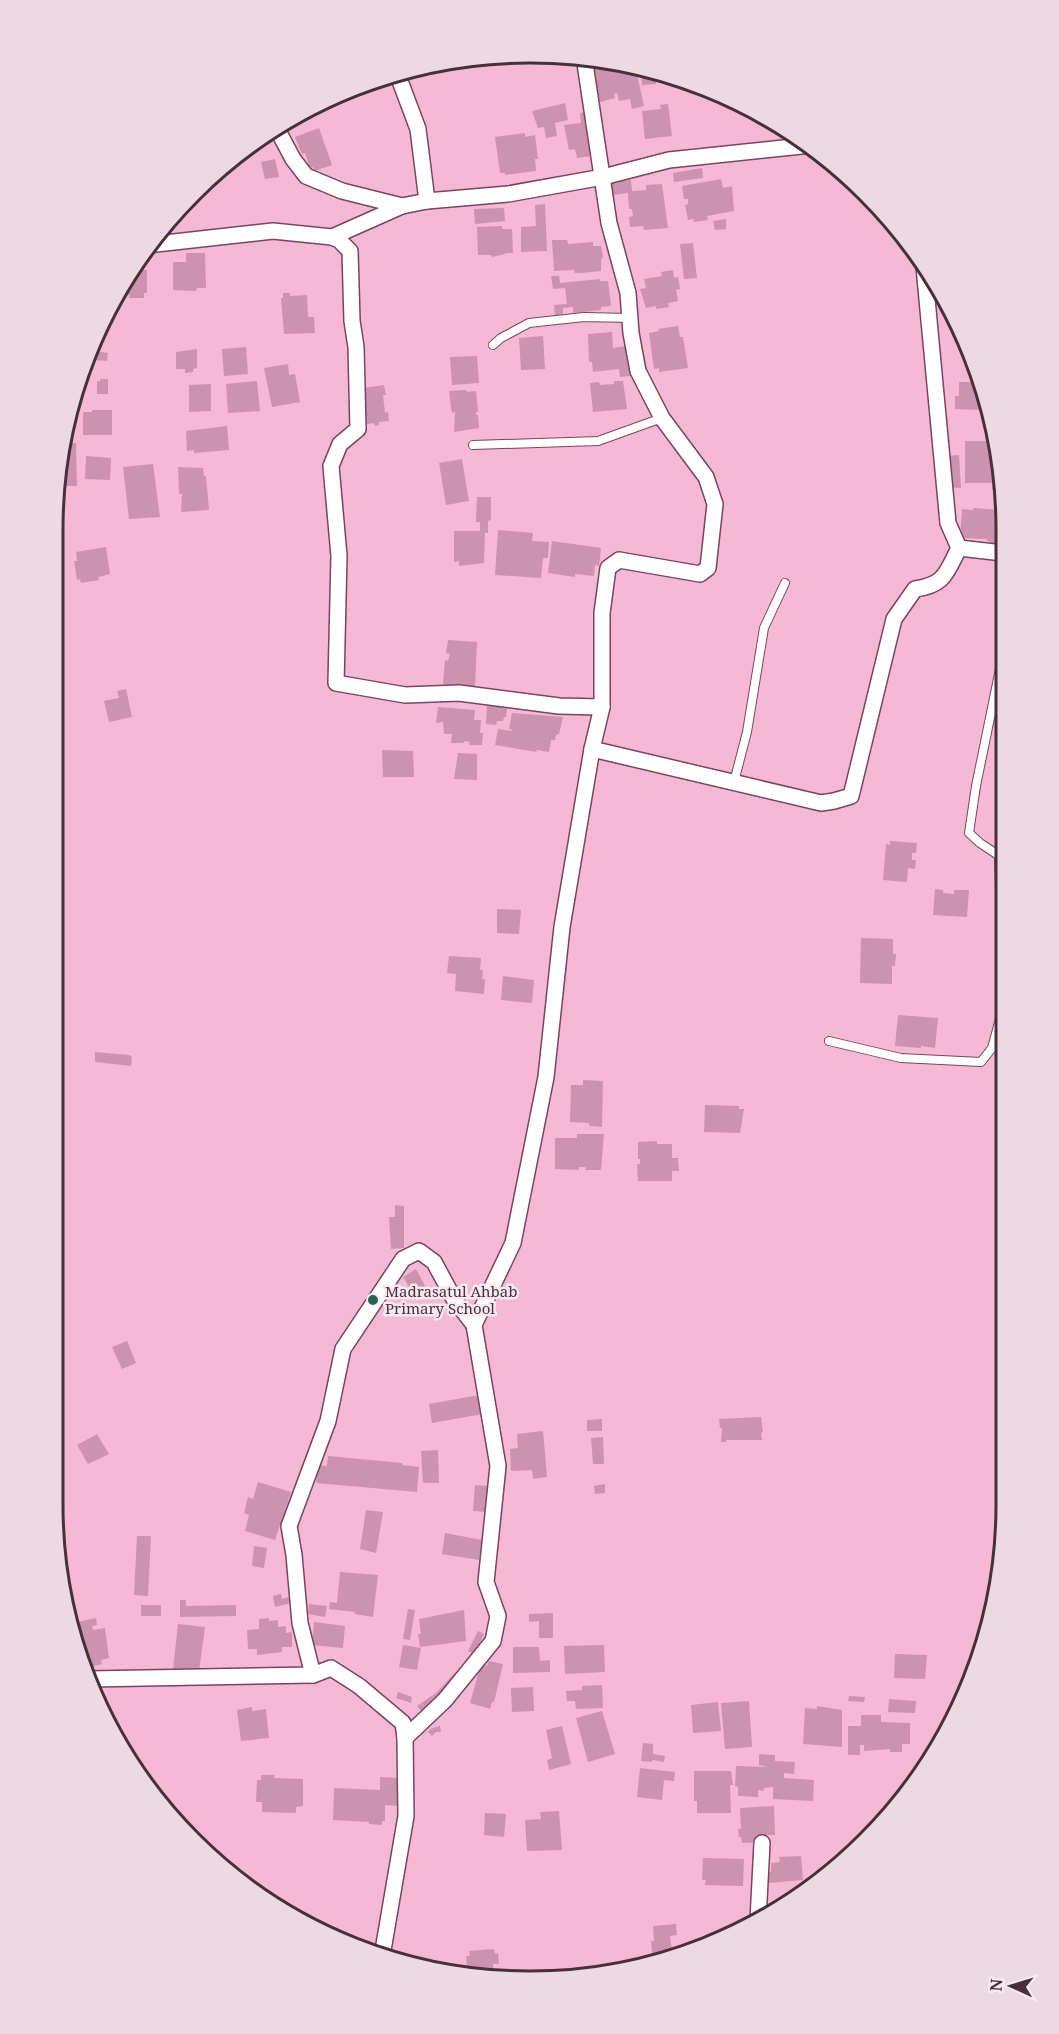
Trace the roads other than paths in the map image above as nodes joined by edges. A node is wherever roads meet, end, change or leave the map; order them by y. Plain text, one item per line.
1 (586, 67) edge
2 (400, 82) edge
3 (280, 135) edge
4 (796, 147) edge
5 (603, 177) junction
6 (427, 201) junction
7 (402, 206) junction
8 (332, 237) junction
9 (161, 243) edge
10 (926, 283) edge
11 (630, 318) junction
12 (493, 345) dead end
13 (662, 418) junction
14 (473, 445) dead end
15 (958, 548) junction
16 (996, 552) edge
17 (785, 583) dead end
18 (996, 688) edge
19 (602, 707) junction
20 (592, 749) junction
21 (734, 782) junction
22 (996, 854) edge
23 (996, 1033) edge
24 (829, 1041) dead end
25 (474, 1325) junction
26 (313, 1676) junction
27 (97, 1679) edge
28 (405, 1738) junction
29 (762, 1843) dead end
30 (758, 1911) edge
31 (384, 1947) edge

1 - 5 street
2 - 6 street
3 - 7 street
4 - 5 street
5 - 6 street
5 - 11 street
6 - 7 street
7 - 8 street
8 - 9 street
8 - 19 street
10 - 15 street
11 - 12 lane
11 - 13 street
13 - 14 lane
13 - 19 street
15 - 16 street
15 - 21 street
17 - 21 lane
18 - 22 lane
19 - 20 street
20 - 21 street
20 - 25 street
23 - 24 lane
25 - 26 street
25 - 28 street
26 - 27 street
26 - 28 street
28 - 31 street
29 - 30 street

